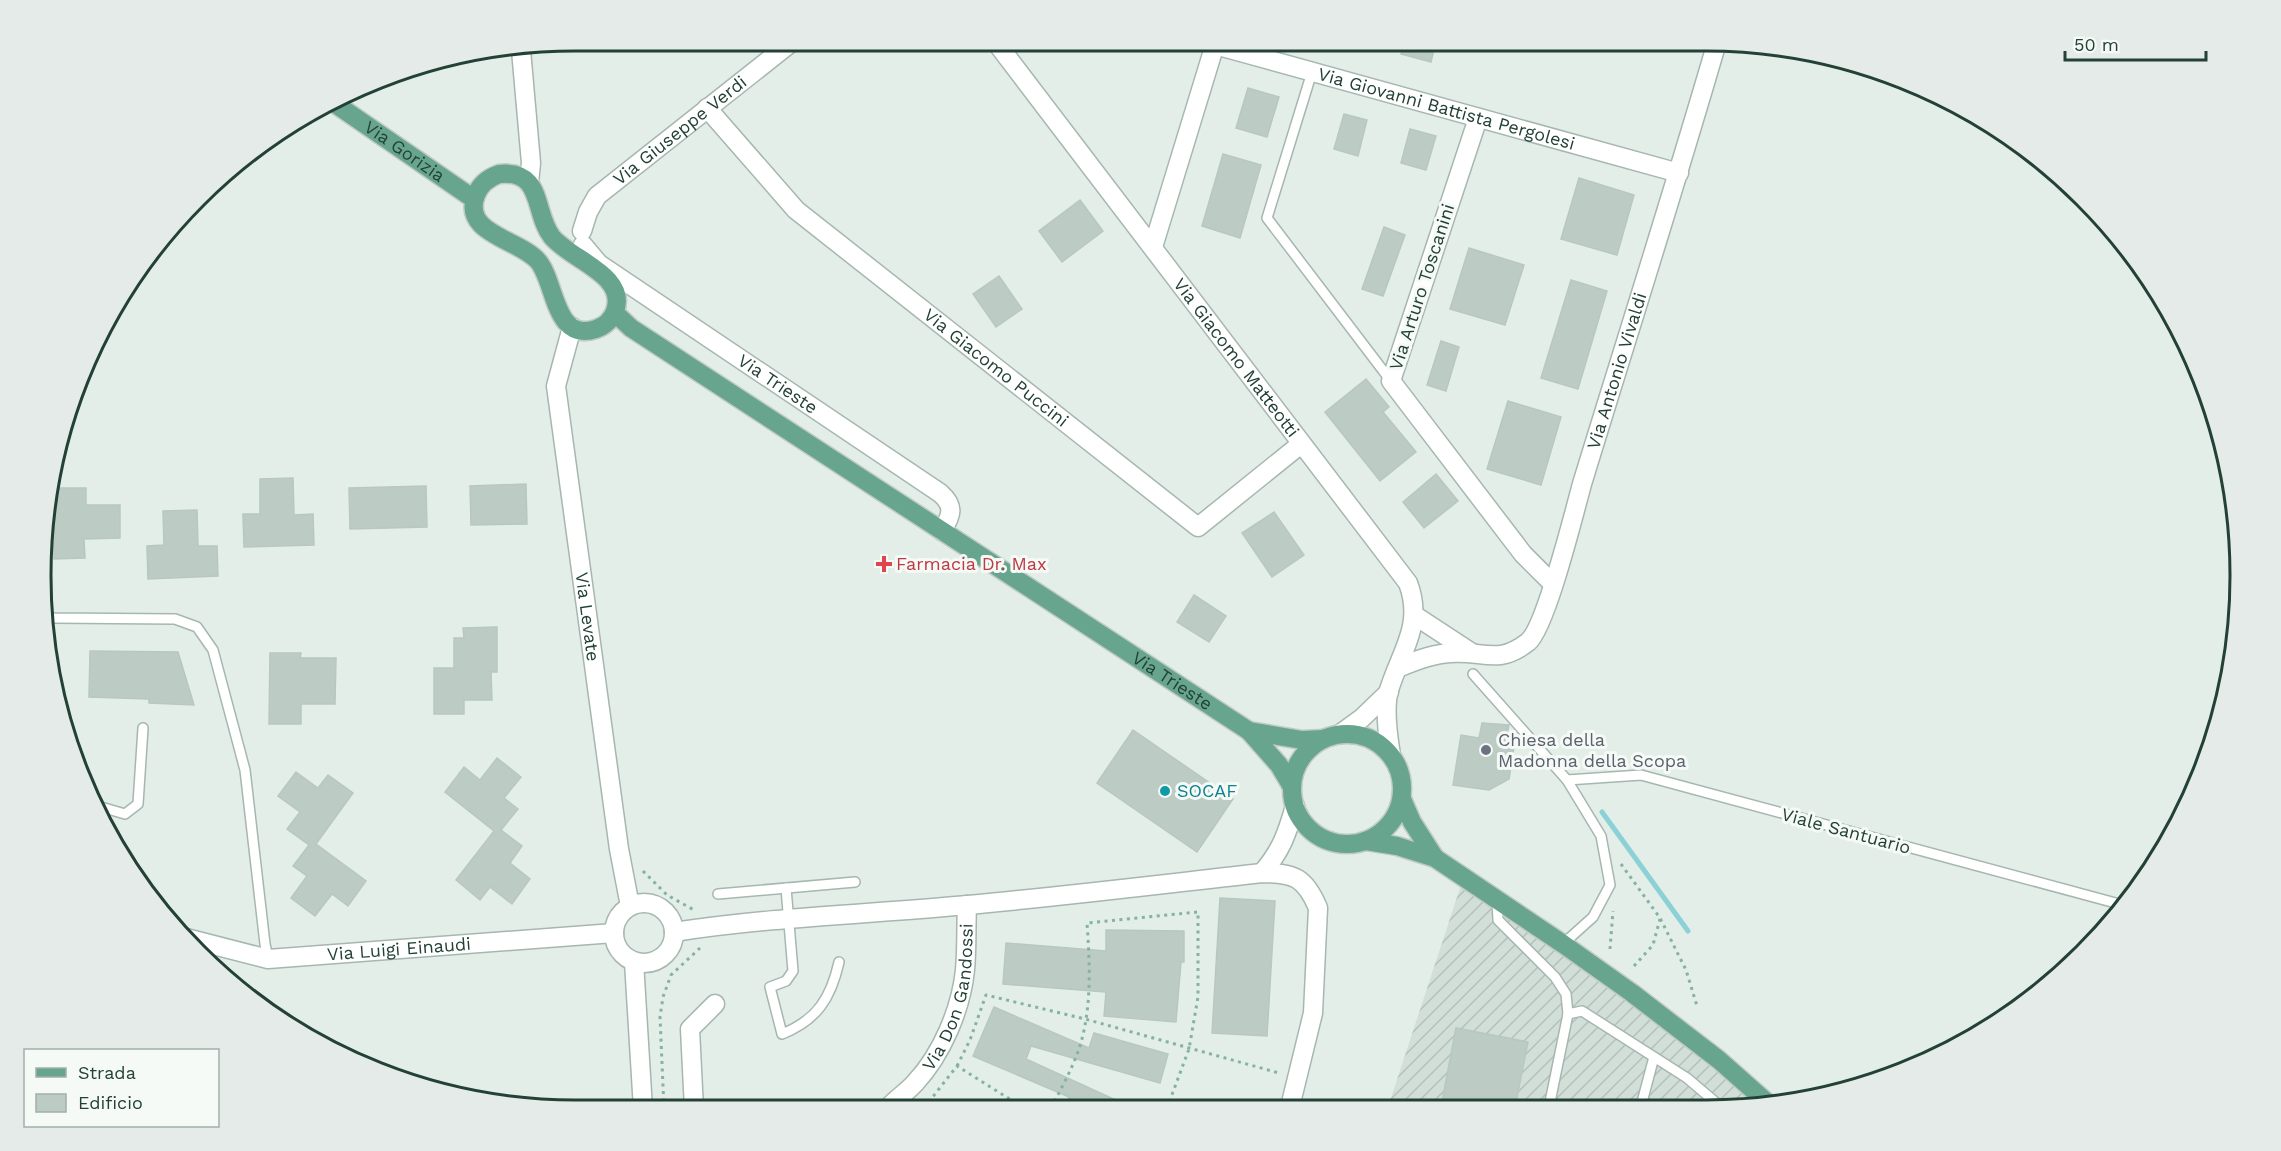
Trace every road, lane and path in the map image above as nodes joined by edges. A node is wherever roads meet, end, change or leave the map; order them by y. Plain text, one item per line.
1 (780, 51) edge
2 (1003, 51) edge
3 (1214, 51) edge
4 (1242, 51) edge
5 (1714, 51) edge
6 (521, 54) edge
7 (1312, 72) junction
8 (340, 107) edge
9 (706, 108) junction
10 (1478, 118) junction
11 (1679, 173) junction
12 (529, 183) junction
13 (475, 197) junction
14 (582, 238) joint
15 (1153, 247) junction
16 (615, 313) junction
17 (572, 327) junction
18 (1391, 381) junction
19 (1302, 444) junction
20 (942, 531) junction
21 (1553, 584) junction
22 (1414, 615) junction
23 (53, 618) edge
24 (1472, 653) junction
25 (1398, 668) junction
26 (1473, 674) dead end
27 (1389, 692) junction
28 (143, 728) dead end
29 (1249, 731) junction
30 (1332, 737) junction
31 (1391, 755) junction
32 (1567, 780) junction
33 (1292, 788) junction
34 (1402, 799) junction
35 (1295, 806) junction
36 (106, 808) edge
37 (1366, 841) junction
38 (1435, 858) junction
39 (1621, 863) dead end
40 (639, 864) dead end
41 (1262, 873) junction
42 (855, 882) dead end
43 (1610, 885) junction
44 (786, 888) junction
45 (718, 894) dead end
46 (1497, 899) junction
47 (2115, 903) edge
48 (967, 905) junction
49 (630, 906) junction
50 (702, 915) dead end
51 (1660, 918) junction
52 (789, 919) junction
53 (674, 932) junction
54 (614, 933) junction
55 (201, 942) edge
56 (1563, 944) junction
57 (705, 946) dead end
58 (1610, 949) dead end
59 (268, 958) junction
60 (634, 962) junction
61 (839, 962) dead end
62 (1634, 966) dead end
63 (715, 1004) dead end
64 (1697, 1006) dead end
65 (1568, 1014) junction
66 (1085, 1019) junction
67 (1189, 1049) junction
68 (1654, 1056) junction
69 (957, 1066) junction
70 (1298, 1078) junction
71 (1761, 1097) edge
72 (642, 1100) edge
73 (664, 1100) edge
74 (693, 1100) edge
75 (897, 1100) edge
76 (930, 1100) edge
77 (1011, 1100) edge
78 (1055, 1100) edge
79 (1170, 1100) edge
80 (1292, 1100) edge
81 (1550, 1100) edge
82 (1643, 1100) edge
83 (1713, 1100) edge

1 - 9 street, Via Giuseppe Verdi
2 - 15 street, Via Giacomo Matteotti
3 - 15 street
4 - 7 street, Via Giovanni Battista Pergolesi
5 - 11 street, Via Antonio Vivaldi
6 - 12 street
7 - 10 street, Via Giovanni Battista Pergolesi
7 - 18 lane
8 - 13 main road, Via Gorizia
9 - 14 street, Via Giuseppe Verdi
9 - 19 street, Via Giacomo Puccini
10 - 11 street, Via Giovanni Battista Pergolesi
10 - 18 street, Via Arturo Toscanini
11 - 21 street, Via Antonio Vivaldi
12 - 13 main road
12 - 16 main road
13 - 17 main road
14 - 20 street, Via Trieste
15 - 19 street, Via Giacomo Matteotti
16 - 17 main road
16 - 20 main road, Via Trieste
17 - 49 street, Via Levate
18 - 21 street, Via Arturo Toscanini
19 - 22 street, Via Giacomo Matteotti
20 - 29 main road, Via Trieste
21 - 24 street, Via Antonio Vivaldi
22 - 24 street, Via Antonio Vivaldi
22 - 25 street, Via Giacomo Matteotti
23 - 59 lane
24 - 25 street, Via Antonio Vivaldi
25 - 27 street, Via Giacomo Matteotti
26 - 32 lane
27 - 30 street
27 - 31 street
28 - 36 lane
29 - 30 main road
29 - 33 main road
30 - 31 main road
30 - 33 main road
31 - 34 main road
32 - 43 lane
32 - 47 lane, Viale Santuario
33 - 35 main road
34 - 37 main road
34 - 38 main road
35 - 37 main road
35 - 41 street
37 - 38 main road
38 - 46 main road
39 - 51 path
40 - 50 path
41 - 48 street
41 - 70 street
42 - 44 lane
43 - 56 lane
43 - 58 path
44 - 45 lane
44 - 52 lane
46 - 56 main road
46 - 65 lane
48 - 52 street
48 - 75 street, Via Don Gandossi
49 - 53 street
49 - 54 street
51 - 62 path
51 - 64 path
52 - 53 street
52 - 61 lane
53 - 60 street
54 - 59 street, Via Luigi Einaudi
54 - 60 street
55 - 59 street, Via Luigi Einaudi
56 - 71 main road
57 - 73 path
60 - 72 street
63 - 74 street
65 - 68 lane
65 - 81 lane
66 - 67 path
66 - 67 path
66 - 69 path
66 - 78 path
67 - 70 path
67 - 79 path
68 - 82 lane
68 - 83 lane
69 - 76 path
69 - 77 path
70 - 80 street

